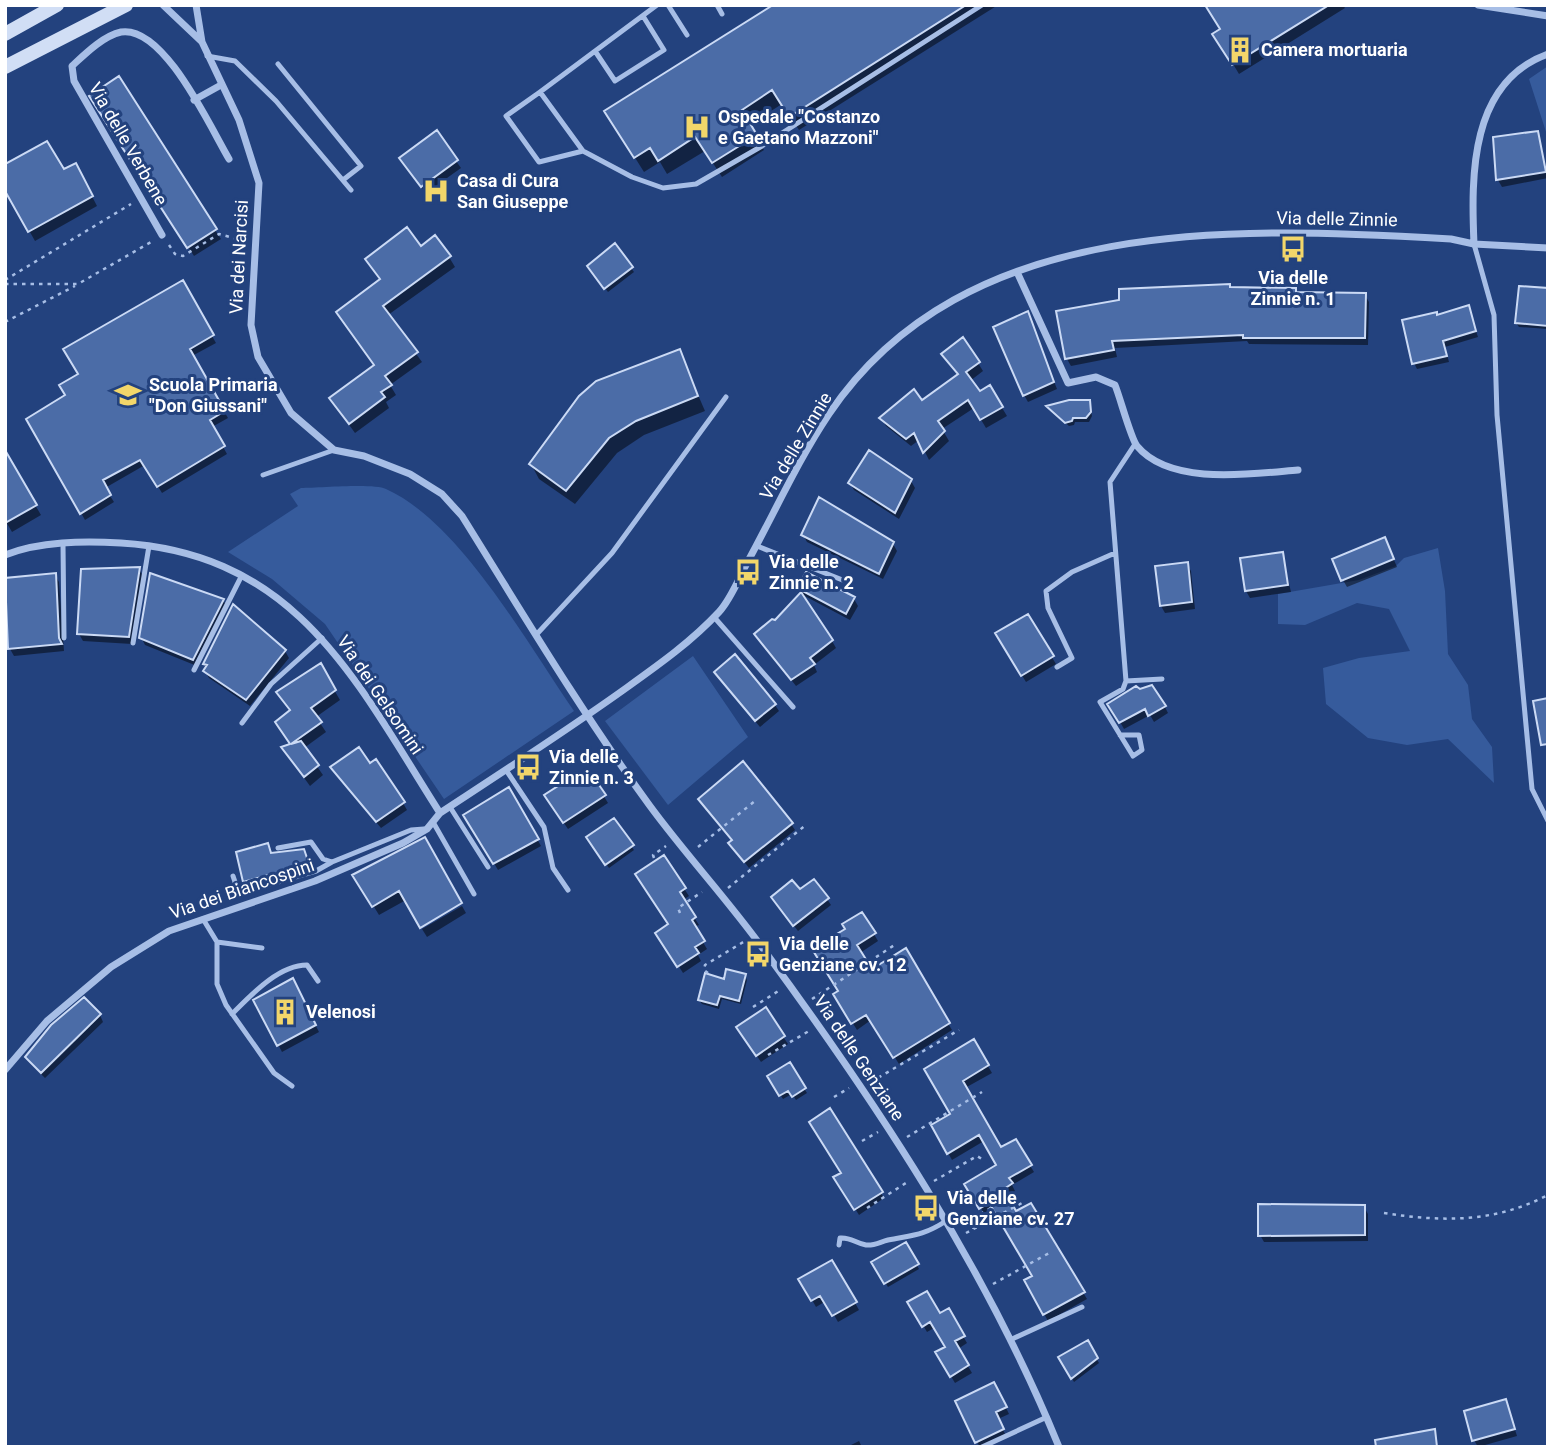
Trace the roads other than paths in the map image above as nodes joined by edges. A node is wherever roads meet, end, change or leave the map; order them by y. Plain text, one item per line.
1 (126, 5) edge
2 (163, 5) edge
3 (196, 5) edge
4 (657, 5) edge
5 (668, 5) edge
6 (717, 5) edge
7 (982, 5) edge
8 (1478, 5) edge
9 (47, 7) edge
10 (722, 14) dead end
11 (643, 16) junction
12 (1548, 16) edge
13 (5, 34) edge
14 (687, 35) dead end
15 (202, 42) junction
16 (596, 51) junction
17 (1548, 54) edge
18 (207, 56) junction
19 (278, 64) dead end
20 (5, 67) edge
21 (221, 85) junction
22 (540, 92) junction
23 (194, 100) junction
24 (583, 151) junction
25 (229, 159) dead end
26 (343, 180) junction
27 (351, 190) dead end
28 (162, 235) road end
29 (1474, 244) junction
30 (1548, 248) edge
31 (1017, 272) junction
32 (726, 397) dead end
33 (1135, 444) junction
34 (334, 450) junction
35 (1298, 471) dead end
36 (263, 475) dead end
37 (63, 544) junction
38 (149, 545) junction
39 (757, 546) junction
40 (1115, 553) junction
41 (5, 555) edge
42 (242, 575) junction
43 (850, 583) dead end
44 (714, 617) junction
45 (536, 635) junction
46 (64, 638) dead end
47 (322, 638) junction
48 (133, 643) dead end
49 (1057, 667) dead end
50 (194, 670) dead end
51 (1161, 679) dead end
52 (1126, 681) junction
53 (793, 707) dead end
54 (587, 716) junction
55 (242, 723) dead end
56 (1120, 735) junction
57 (506, 770) junction
58 (450, 807) junction
59 (440, 813) junction
60 (1548, 821) edge
61 (433, 822) junction
62 (427, 829) junction
63 (278, 848) dead end
64 (332, 862) junction
65 (488, 867) dead end
66 (233, 876) dead end
67 (568, 890) dead end
68 (474, 894) dead end
69 (203, 919) junction
70 (217, 942) junction
71 (262, 948) dead end
72 (318, 981) dead end
73 (232, 1014) junction
74 (5, 1070) edge
75 (292, 1086) dead end
76 (946, 1221) junction
77 (839, 1245) dead end
78 (1082, 1307) dead end
79 (1010, 1340) junction
80 (1047, 1417) junction
81 (982, 1447) edge
82 (1059, 1447) edge

1 - 20 main road
2 - 15 street, Via dei Narcisi
3 - 15 street, Via dei Narcisi
4 - 11 lane
5 - 14 lane
6 - 10 lane
7 - 24 lane
8 - 12 street
9 - 13 main road
11 - 16 lane
11 - 16 lane
15 - 18 street, Via dei Narcisi
16 - 22 lane
17 - 29 street
18 - 21 street, Via dei Narcisi
18 - 26 lane
19 - 26 lane
21 - 23 street
21 - 34 street, Via dei Narcisi
22 - 24 lane
22 - 24 lane
23 - 25 street, Via delle Verbene
23 - 28 street, Via delle Verbene
26 - 27 lane
29 - 30 street, Via delle Zinnie
29 - 31 street, Via delle Zinnie
29 - 60 lane
31 - 33 street
31 - 39 street, Via delle Zinnie
32 - 45 lane
33 - 35 street
33 - 40 lane
34 - 36 lane
34 - 45 street, Via dei Narcisi
37 - 38 street, Via dei Gelsomini
37 - 41 street, Via dei Gelsomini
37 - 46 lane
38 - 42 street, Via dei Gelsomini
38 - 48 lane
39 - 43 lane
39 - 44 street, Via delle Zinnie
40 - 49 lane
40 - 52 lane
42 - 47 street, Via dei Gelsomini
42 - 50 lane
44 - 53 lane
44 - 54 street, Via delle Zinnie
45 - 54 street, Via dei Narcisi
47 - 55 lane
47 - 59 street, Via dei Gelsomini
51 - 52 lane
52 - 56 lane
54 - 57 street, Via delle Zinnie
54 - 76 street, Via delle Genziane
56 - 56 lane
57 - 58 street, Via delle Zinnie
57 - 67 lane
58 - 59 street, Via delle Zinnie
58 - 65 lane
59 - 61 street, Via dei Biancospini
61 - 62 street, Via dei Biancospini
61 - 68 lane
62 - 64 lane
62 - 69 street, Via dei Biancospini
63 - 64 lane
64 - 66 lane
69 - 70 lane
69 - 74 street, Via dei Biancospini
70 - 71 lane
70 - 73 lane
72 - 73 lane
73 - 75 lane
76 - 77 lane
76 - 79 street, Via delle Genziane
78 - 79 lane
79 - 80 street, Via delle Genziane
80 - 81 lane
80 - 82 street, Via delle Genziane

